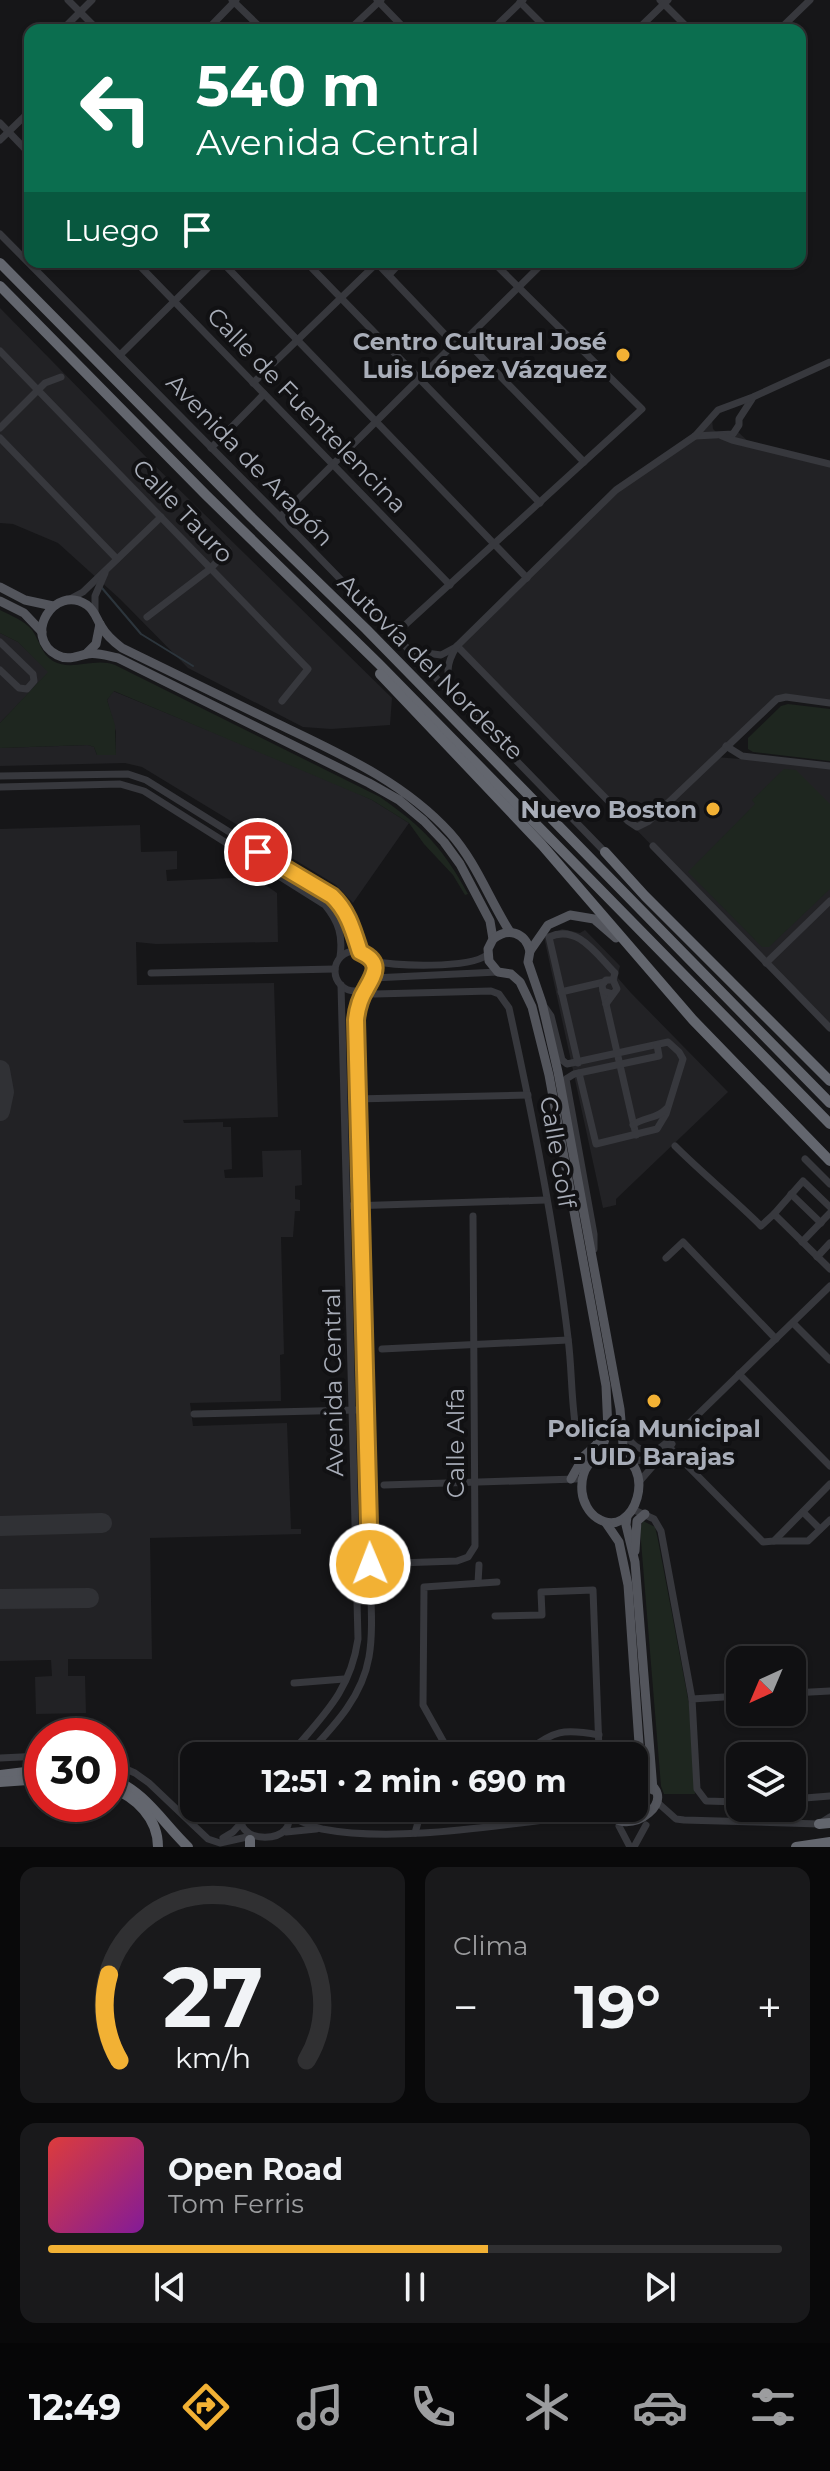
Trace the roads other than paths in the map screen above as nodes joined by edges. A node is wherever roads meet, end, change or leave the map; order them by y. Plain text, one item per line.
1 (68, 0) edge
2 (92, 0) edge
3 (234, 1) edge
4 (379, 1) edge
5 (521, 1) edge
6 (664, 1) edge
7 (805, 2) edge
8 (79, 12) junction
9 (68, 24) edge
10 (92, 24) edge
11 (213, 24) edge
12 (257, 24) edge
13 (355, 24) edge
14 (400, 24) edge
15 (498, 24) edge
16 (542, 24) edge
17 (643, 24) edge
18 (685, 24) edge
19 (785, 24) edge
20 (24, 117) edge
21 (0, 123) edge
22 (8, 132) junction
23 (0, 140) edge
24 (24, 148) edge
25 (0, 234) edge
26 (24, 256) edge
27 (0, 263) edge
28 (36, 268) edge
29 (142, 268) edge
30 (208, 268) edge
31 (228, 268) edge
32 (312, 268) edge
33 (370, 268) edge
34 (382, 268) edge
35 (395, 268) edge
36 (499, 268) edge
37 (538, 268) edge
38 (389, 275) junction
39 (0, 286) edge
40 (519, 288) junction
41 (341, 298) junction
42 (174, 301) junction
43 (297, 339) junction
44 (465, 340) junction
45 (454, 344) junction
46 (0, 351) edge
47 (120, 355) junction
48 (830, 362) edge
49 (61, 377) dead end
50 (420, 379) junction
51 (253, 383) junction
52 (38, 390) junction
53 (264, 394) junction
54 (753, 397) junction
55 (727, 408) junction
56 (712, 419) junction
57 (739, 419) junction
58 (377, 421) junction
59 (0, 428) edge
60 (736, 430) junction
61 (719, 434) junction
62 (695, 436) junction
63 (0, 438) edge
64 (753, 446) junction
65 (211, 448) junction
66 (584, 462) junction
67 (830, 464) edge
68 (333, 465) junction
69 (206, 495) junction
70 (540, 503) junction
71 (161, 517) junction
72 (280, 517) junction
73 (495, 545) junction
74 (228, 550) dead end
75 (117, 559) junction
76 (210, 569) junction
77 (106, 571) junction
78 (527, 578) junction
79 (450, 585) junction
80 (0, 587) edge
81 (67, 600) junction
82 (0, 601) edge
83 (53, 606) junction
84 (147, 617) dead end
85 (98, 619) junction
86 (42, 632) junction
87 (393, 636) junction
88 (0, 642) edge
89 (457, 646) junction
90 (407, 650) junction
91 (86, 654) junction
92 (376, 669) junction
93 (0, 670) edge
94 (455, 698) junction
95 (282, 701) dead end
96 (830, 703) edge
97 (726, 746) junction
98 (830, 766) edge
99 (0, 776) edge
100 (0, 787) edge
101 (653, 846) dead end
102 (605, 852) junction
103 (830, 901) edge
104 (623, 913) junction
105 (510, 932) junction
106 (493, 939) junction
107 (530, 951) junction
108 (360, 952) junction
109 (487, 955) junction
110 (340, 957) junction
111 (372, 961) junction
112 (528, 962) junction
113 (766, 963) junction
114 (335, 969) junction
115 (498, 972) junction
116 (151, 973) dead end
117 (511, 974) junction
118 (613, 980) junction
119 (341, 985) junction
120 (367, 986) junction
121 (604, 987) junction
122 (561, 992) junction
123 (390, 993) junction
124 (613, 994) junction
125 (671, 994) junction
126 (542, 1003) junction
127 (606, 1004) junction
128 (830, 1028) edge
129 (657, 1045) junction
130 (618, 1053) junction
131 (578, 1063) junction
132 (620, 1064) junction
133 (579, 1073) junction
134 (830, 1073) edge
135 (830, 1081) edge
136 (528, 1095) junction
137 (345, 1099) junction
138 (358, 1099) junction
139 (830, 1103) edge
140 (667, 1106) junction
141 (632, 1111) junction
142 (641, 1119) junction
143 (830, 1124) edge
144 (633, 1125) junction
145 (636, 1135) junction
146 (675, 1146) dead end
147 (805, 1159) dead end
148 (830, 1161) edge
149 (830, 1184) edge
150 (791, 1194) junction
151 (546, 1200) junction
152 (361, 1205) junction
153 (348, 1206) junction
154 (830, 1207) edge
155 (830, 1213) edge
156 (774, 1214) junction
157 (473, 1216) dead end
158 (821, 1223) junction
159 (802, 1242) junction
160 (830, 1243) edge
161 (817, 1257) junction
162 (666, 1258) dead end
163 (594, 1259) junction
164 (830, 1269) edge
165 (830, 1286) edge
166 (793, 1323) junction
167 (776, 1339) junction
168 (568, 1340) junction
169 (474, 1345) junction
170 (382, 1349) dead end
171 (830, 1360) edge
172 (739, 1374) junction
173 (606, 1386) junction
174 (354, 1410) junction
175 (366, 1410) junction
176 (194, 1414) dead end
177 (576, 1430) dead end
178 (621, 1430) junction
179 (680, 1432) junction
180 (669, 1447) junction
181 (656, 1450) junction
182 (600, 1454) junction
183 (628, 1459) junction
184 (830, 1466) edge
185 (571, 1479) junction
186 (582, 1479) junction
187 (476, 1482) junction
188 (639, 1482) junction
189 (830, 1484) edge
190 (384, 1485) dead end
191 (630, 1512) junction
192 (803, 1512) junction
193 (645, 1514) junction
194 (830, 1520) edge
195 (606, 1523) junction
196 (820, 1529) junction
197 (774, 1541) junction
198 (635, 1562) junction
199 (358, 1564) junction
200 (370, 1564) junction
201 (479, 1565) dead end
202 (497, 1582) dead end
203 (478, 1583) junction
204 (495, 1616) dead end
205 (344, 1679) dead end
206 (294, 1683) dead end
207 (830, 1691) edge
208 (806, 1692) edge
209 (726, 1697) edge
210 (692, 1699) junction
211 (599, 1735) junction
212 (301, 1742) edge
213 (318, 1742) edge
214 (444, 1742) edge
215 (540, 1742) edge
216 (599, 1742) edge
217 (639, 1742) edge
218 (24, 1757) edge
219 (0, 1758) edge
220 (128, 1770) edge
221 (24, 1772) edge
222 (0, 1775) edge
223 (24, 1780) edge
224 (0, 1782) edge
225 (648, 1785) edge
226 (128, 1786) edge
227 (653, 1790) junction
228 (830, 1796) edge
229 (128, 1797) edge
230 (806, 1798) edge
231 (657, 1802) junction
232 (726, 1802) edge
233 (826, 1821) edge
234 (242, 1822) joint
235 (286, 1822) edge
236 (307, 1822) edge
237 (418, 1822) edge
238 (520, 1822) edge
239 (614, 1822) edge
240 (646, 1825) junction
241 (619, 1826) junction
242 (319, 1828) junction
243 (286, 1832) junction
244 (415, 1833) junction
245 (249, 1841) edge
246 (213, 1842) junction
247 (830, 1842) edge
248 (158, 1847) edge
249 (188, 1847) edge
250 (632, 1847) edge
251 (796, 1847) edge

1 - 8 street
2 - 8 street
3 - 11 street
3 - 12 street
4 - 13 street
4 - 14 street
5 - 15 street
5 - 16 street
6 - 17 street
6 - 18 street
7 - 19 street
8 - 9 street
8 - 10 street
20 - 22 street
21 - 22 street
22 - 23 street
22 - 24 street
25 - 26 street, Avenida de Aragón
27 - 139 highway, Autovía del Nordeste
28 - 47 street, Avenida de Aragón
29 - 42 street, Calle de Fuentelencina
30 - 42 street
31 - 43 street
32 - 41 street
33 - 41 street
34 - 38 street
35 - 38 street
36 - 40 street
37 - 40 street
38 - 45 street
39 - 69 highway, Autovía del Nordeste
40 - 44 street
40 - 66 street
41 - 43 street
41 - 50 street
42 - 47 street
42 - 51 street, Calle de Fuentelencina
43 - 51 street
43 - 58 street
44 - 45 street
44 - 66 street
45 - 50 street
46 - 52 street, Calle Tauro
47 - 65 street, Avenida de Aragón
48 - 54 street
49 - 52 street
50 - 58 street
50 - 70 street
51 - 53 street, Calle de Fuentelencina
52 - 59 street
52 - 71 street, Calle Tauro
53 - 65 street
53 - 68 street, Calle de Fuentelencina
54 - 55 street
54 - 57 street
55 - 56 street
55 - 57 street
56 - 61 street
56 - 62 street
57 - 60 street
58 - 68 street
58 - 73 street
60 - 61 street
60 - 64 street
61 - 62 street
61 - 64 street
62 - 78 street
63 - 75 street
64 - 67 street
65 - 72 street, Avenida de Aragón
66 - 70 street
68 - 72 street
68 - 79 street, Calle de Fuentelencina
69 - 92 highway
69 - 104 highway, Autovía del Nordeste
70 - 73 street
71 - 75 street
71 - 76 street, Calle Tauro
72 - 87 street, Avenida de Aragón
73 - 78 street
73 - 79 street
74 - 76 street
75 - 77 street
76 - 84 street
76 - 95 street, Calle Tauro
77 - 81 street
77 - 85 street
78 - 89 street
79 - 87 street
80 - 83 main road
81 - 83 main road
81 - 85 main road
82 - 86 main road
83 - 86 main road
85 - 91 main road
85 - 105 main road
86 - 91 main road
87 - 90 street, Avenida de Aragón
88 - 93 street
89 - 90 street
89 - 94 street
89 - 97 street
90 - 94 street, Avenida de Aragón
91 - 106 main road
92 - 104 highway
92 - 125 highway
94 - 102 street, Avenida de Aragón
96 - 97 street
97 - 98 street
99 - 108 street
100 - 110 street
101 - 113 street
102 - 134 highway
102 - 135 highway
103 - 113 street
104 - 143 highway, Autovía del Nordeste
105 - 106 main road
105 - 107 main road
106 - 109 main road
107 - 112 main road
107 - 125 main road
108 - 110 street
108 - 111 street
109 - 111 street
109 - 115 main road
110 - 114 street
111 - 120 street
112 - 117 main road
112 - 126 main road
113 - 128 street
114 - 116 street
114 - 119 street
115 - 117 main road
115 - 120 street
117 - 173 main road
118 - 121 street
118 - 122 street
118 - 124 street
119 - 120 street
119 - 137 street, Avenida Central
120 - 123 street, Calle Golf
120 - 123 street
120 - 138 street, Avenida Central
121 - 122 street
121 - 124 street
121 - 127 street
122 - 131 street
123 - 136 street, Calle Golf
124 - 127 street
125 - 148 highway
126 - 131 street
126 - 163 main road
127 - 130 street
129 - 130 street
129 - 132 street
129 - 140 street
130 - 131 street
130 - 132 street
132 - 133 street
132 - 141 street
133 - 145 street
133 - 163 street
136 - 138 street
136 - 151 street, Calle Golf
137 - 138 street
137 - 153 street, Avenida Central
138 - 152 street, Avenida Central
140 - 142 street
140 - 145 street
141 - 142 street
141 - 144 street
142 - 144 street
144 - 145 street
146 - 156 street
147 - 149 street
150 - 154 street
150 - 156 street
150 - 158 street
151 - 152 street
151 - 168 street, Calle Golf
152 - 153 street
152 - 175 street, Avenida Central
153 - 174 street, Avenida Central
155 - 158 street
156 - 159 street
157 - 169 street, Calle Alfa
158 - 159 street
159 - 161 street
160 - 161 street
161 - 164 street
162 - 167 street
163 - 178 main road
165 - 166 street
166 - 167 street
166 - 171 street
167 - 172 street
168 - 169 street
168 - 177 street, Calle Golf
169 - 170 street
169 - 187 street, Calle Alfa
172 - 179 street
172 - 184 street
173 - 182 main road
173 - 185 main road
174 - 175 street
174 - 176 street
174 - 199 street, Avenida Central
175 - 200 street, Avenida Central
178 - 181 street
178 - 183 main road
179 - 180 street
179 - 181 street
180 - 188 street
180 - 197 street
181 - 183 street
182 - 183 main road
182 - 186 main road
183 - 188 main road
185 - 186 street
185 - 187 street
186 - 195 main road
187 - 190 street
187 - 200 street, Calle Alfa
188 - 191 main road
189 - 192 street
191 - 193 street
191 - 195 main road
191 - 198 main road
192 - 196 street
192 - 197 street
193 - 198 main road
193 - 210 street
194 - 196 street
195 - 217 main road
196 - 197 street
198 - 227 main road
199 - 200 street, Calle Alfa
199 - 212 street, Avenida Central
200 - 213 street, Avenida Central
201 - 203 street
202 - 203 street
203 - 214 street
204 - 211 street
205 - 206 street
207 - 208 street
209 - 210 street
210 - 232 street
211 - 215 street
211 - 216 street
218 - 219 street
220 - 246 street
221 - 222 highway
223 - 224 highway
225 - 227 main road
226 - 249 highway
227 - 231 main road
228 - 230 street
229 - 248 highway
231 - 233 street
231 - 240 main road
234 - 245 street
234 - 246 street
235 - 243 street
236 - 242 street
237 - 244 street
238 - 244 street
239 - 241 main road
240 - 241 main road
240 - 250 street
241 - 250 street
242 - 243 street
242 - 244 street
243 - 245 street
245 - 246 street
247 - 251 highway

